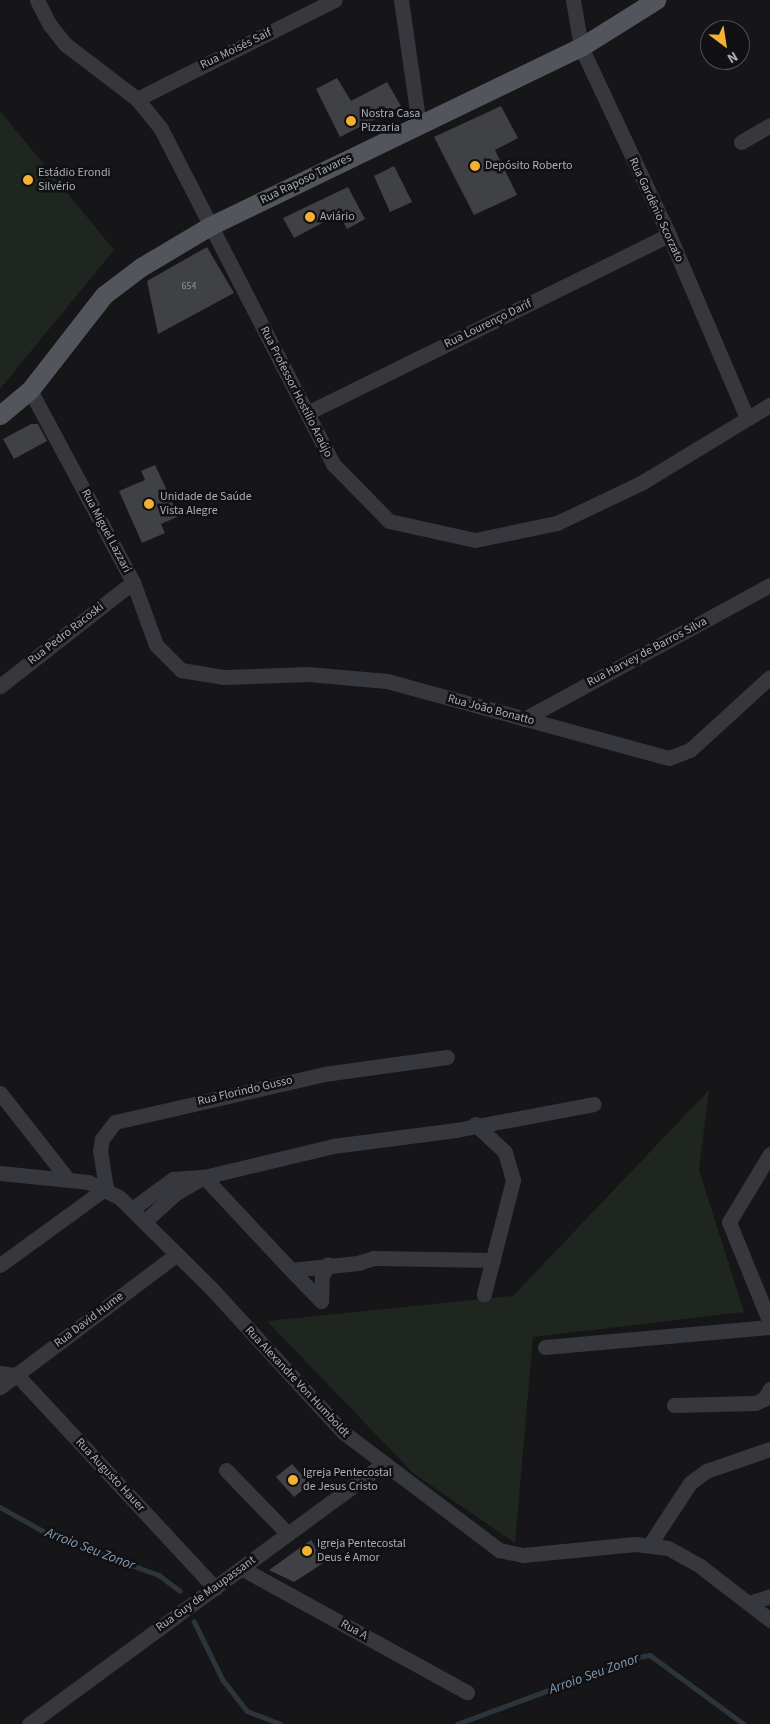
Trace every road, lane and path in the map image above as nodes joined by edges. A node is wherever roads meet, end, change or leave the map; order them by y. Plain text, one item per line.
1 (37, 0) edge
2 (335, 0) edge
3 (401, 0) edge
4 (573, 0) edge
5 (656, 0) edge
6 (581, 47) junction
7 (137, 99) junction
8 (419, 125) junction
9 (770, 125) edge
10 (741, 142) dead end
11 (210, 226) junction
12 (669, 235) junction
13 (30, 390) junction
14 (770, 405) edge
15 (307, 413) junction
16 (0, 415) edge
17 (747, 418) junction
18 (133, 582) junction
19 (770, 585) edge
20 (181, 670) joint
21 (770, 677) edge
22 (0, 686) edge
23 (524, 719) junction
24 (447, 1057) dead end
25 (0, 1092) edge
26 (594, 1104) dead end
27 (475, 1124) junction
28 (770, 1154) edge
29 (0, 1172) edge
30 (66, 1177) junction
31 (204, 1177) junction
32 (106, 1188) junction
33 (132, 1209) junction
34 (145, 1221) junction
35 (177, 1254) junction
36 (493, 1260) junction
37 (328, 1264) junction
38 (0, 1265) edge
39 (291, 1270) junction
40 (484, 1294) dead end
41 (770, 1323) edge
42 (770, 1327) edge
43 (545, 1347) dead end
44 (0, 1373) edge
45 (17, 1375) junction
46 (0, 1387) edge
47 (770, 1389) edge
48 (674, 1405) dead end
49 (770, 1449) edge
50 (382, 1465) junction
51 (226, 1470) dead end
52 (288, 1534) junction
53 (650, 1544) junction
54 (241, 1568) junction
55 (215, 1588) junction
56 (770, 1596) edge
57 (750, 1603) junction
58 (770, 1620) edge
59 (467, 1692) dead end
60 (29, 1724) edge

1 - 7 street, Rua Professor Hostílio Araújo
2 - 7 street, Rua Moisés Saif
3 - 8 street
4 - 6 street, Rua Gardênio Scorzato
5 - 6 main road, Rua Raposo Tavares
6 - 8 main road, Rua Raposo Tavares
6 - 12 street, Rua Gardênio Scorzato
7 - 11 street, Rua Professor Hostílio Araújo
8 - 11 main road, Rua Raposo Tavares
9 - 10 street
11 - 13 main road, Rua Raposo Tavares
11 - 15 street, Rua Professor Hostílio Araújo
12 - 15 street, Rua Lourenço Darif
12 - 17 street, Rua Gardênio Scorzato
13 - 16 main road, Rua Raposo Tavares
13 - 18 street, Rua Miguel Lazzari
14 - 17 street, Rua Professor Hostílio Araújo
15 - 17 street, Rua Professor Hostílio Araújo
18 - 20 street, Rua Miguel Lazzari
18 - 22 street, Rua Pedro Racoski
19 - 23 street, Rua Harvey de Barros Silva
20 - 23 street, Rua João Bonatto
21 - 23 street, Rua João Bonatto
24 - 32 street, Rua Florindo Gusso
25 - 30 street
26 - 27 street
27 - 31 street
27 - 36 street
28 - 41 street
29 - 30 street, Rua Alexandre Von Humboldt
30 - 32 street, Rua Alexandre Von Humboldt
31 - 33 street
31 - 34 street
31 - 39 street
32 - 33 street, Rua Alexandre Von Humboldt
32 - 38 street
33 - 34 street, Rua Alexandre Von Humboldt
34 - 35 street, Rua Alexandre Von Humboldt
35 - 45 street, Rua David Hume
35 - 50 street, Rua Alexandre Von Humboldt
36 - 37 street
36 - 40 street
37 - 39 street
37 - 39 street
42 - 43 street
44 - 45 street
45 - 46 street, Rua David Hume
45 - 55 street, Rua Augusto Hauer
47 - 48 street
49 - 53 street
50 - 52 street, Rua Guy de Maupassant
50 - 53 street, Rua Alexandre Von Humboldt
51 - 52 street
52 - 54 street, Rua Guy de Maupassant
53 - 57 street, Rua Alexandre Von Humboldt
54 - 55 street, Rua Guy de Maupassant
54 - 59 street, Rua A
55 - 60 street, Rua Guy de Maupassant
56 - 57 street
57 - 58 street, Rua Alexandre Von Humboldt

